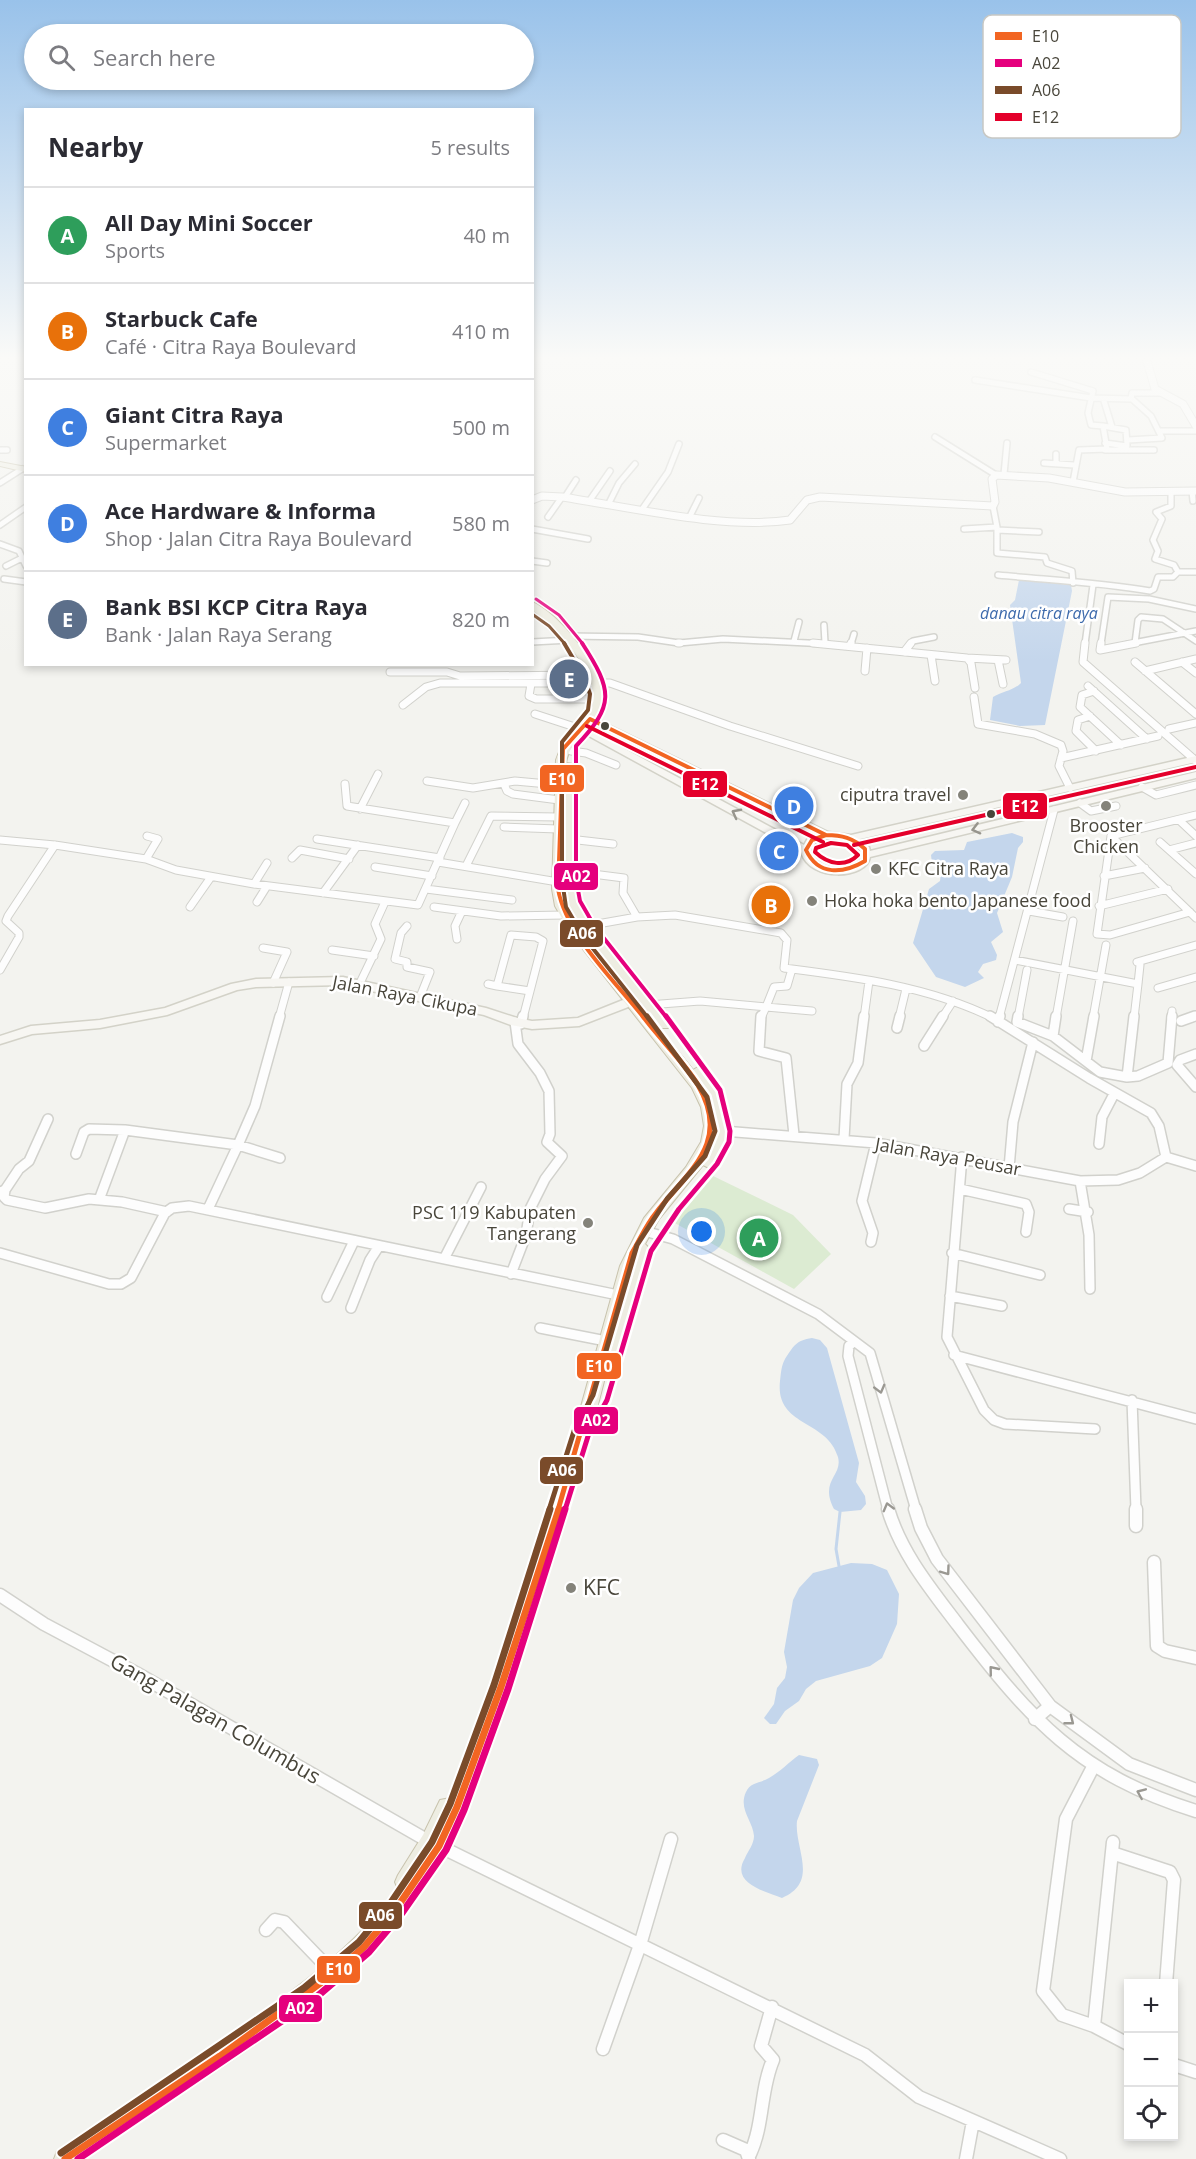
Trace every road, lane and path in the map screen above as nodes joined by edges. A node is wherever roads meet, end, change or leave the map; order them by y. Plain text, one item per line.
1 (672, 462) edge
2 (977, 462) edge
3 (1003, 462) edge
4 (1075, 462) edge
5 (1044, 463) dead end
6 (635, 464) dead end
7 (1056, 464) joint
8 (0, 465) edge
9 (1074, 465) junction
10 (24, 470) edge
11 (610, 471) dead end
12 (1000, 475) junction
13 (576, 480) dead end
14 (1073, 482) junction
15 (0, 483) edge
16 (1194, 491) edge
17 (1171, 492) junction
18 (563, 497) junction
19 (699, 498) dead end
20 (534, 499) edge
21 (590, 500) junction
22 (1194, 501) dead end
23 (609, 503) junction
24 (993, 506) junction
25 (24, 508) edge
26 (643, 508) junction
27 (690, 516) junction
28 (548, 517) dead end
29 (0, 525) edge
30 (997, 528) junction
31 (534, 529) edge
32 (964, 529) dead end
33 (1038, 532) dead end
34 (588, 539) dead end
35 (0, 544) edge
36 (22, 558) junction
37 (534, 561) edge
38 (24, 562) edge
39 (547, 563) dead end
40 (6, 567) dead end
41 (1178, 572) junction
42 (1196, 572) edge
43 (998, 575) dead end
44 (4, 579) dead end
45 (24, 582) edge
46 (1071, 583) junction
47 (1093, 585) junction
48 (1196, 609) edge
49 (538, 612) edge
50 (799, 622) dead end
51 (824, 625) dead end
52 (1196, 631) edge
53 (1185, 633) junction
54 (854, 634) dead end
55 (934, 637) dead end
56 (569, 638) junction
57 (794, 641) junction
58 (1196, 641) edge
59 (534, 642) edge
60 (825, 643) junction
61 (1135, 643) junction
62 (850, 646) junction
63 (867, 648) junction
64 (904, 652) junction
65 (932, 655) junction
66 (967, 658) junction
67 (1196, 659) edge
68 (998, 660) junction
69 (1006, 660) dead end
70 (1135, 662) dead end
71 (1182, 662) junction
72 (1145, 670) junction
73 (865, 671) dead end
74 (390, 672) dead end
75 (1196, 673) edge
76 (593, 679) junction
77 (935, 681) dead end
78 (531, 684) junction
79 (1003, 684) dead end
80 (1088, 686) dead end
81 (975, 688) dead end
82 (1094, 691) junction
83 (974, 697) dead end
84 (598, 699) junction
85 (403, 705) dead end
86 (535, 714) dead end
87 (1196, 714) edge
88 (1090, 716) junction
89 (590, 719) junction
90 (1196, 723) edge
91 (580, 729) junction
92 (1169, 729) dead end
93 (1158, 736) dead end
94 (1147, 739) junction
95 (1121, 744) junction
96 (570, 747) junction
97 (1096, 751) junction
98 (1061, 758) junction
99 (1195, 759) edge
100 (682, 762) junction
101 (616, 765) dead end
102 (858, 766) dead end
103 (378, 774) dead end
104 (664, 774) junction
105 (1128, 774) junction
106 (1116, 777) junction
107 (1194, 780) edge
108 (427, 781) dead end
109 (345, 784) dead end
110 (504, 784) junction
111 (560, 785) junction
112 (1142, 787) junction
113 (1070, 788) junction
114 (1130, 790) junction
115 (559, 800) junction
116 (465, 803) dead end
117 (1080, 803) junction
118 (1116, 806) dead end
119 (360, 809) junction
120 (1054, 810) junction
121 (1196, 815) edge
122 (1179, 820) junction
123 (455, 823) junction
124 (558, 823) junction
125 (806, 825) junction
126 (504, 827) dead end
127 (826, 835) junction
128 (147, 836) dead end
129 (1111, 836) junction
130 (1196, 836) edge
131 (852, 838) junction
132 (317, 839) dead end
133 (569, 839) junction
134 (0, 840) edge
135 (788, 840) junction
136 (1160, 842) dead end
137 (613, 843) dead end
138 (1196, 843) edge
139 (55, 845) junction
140 (358, 845) junction
141 (806, 850) junction
142 (1170, 850) junction
143 (867, 855) junction
144 (292, 858) dead end
145 (146, 859) junction
146 (349, 859) junction
147 (439, 860) junction
148 (267, 863) dead end
149 (466, 866) junction
150 (375, 867) dead end
151 (1145, 868) junction
152 (569, 871) junction
153 (1196, 874) edge
154 (432, 876) junction
155 (1104, 876) junction
156 (211, 877) junction
157 (558, 882) junction
158 (254, 884) junction
159 (267, 886) junction
160 (426, 889) junction
161 (1168, 889) junction
162 (323, 893) junction
163 (513, 900) dead end
164 (257, 902) dead end
165 (385, 902) junction
166 (1099, 906) junction
167 (190, 907) dead end
168 (434, 907) dead end
169 (462, 911) junction
170 (1029, 911) junction
171 (565, 915) junction
172 (1193, 915) edge
173 (637, 917) junction
174 (1063, 917) dead end
175 (1073, 921) dead end
176 (407, 926) dead end
177 (586, 926) junction
178 (457, 939) dead end
179 (1106, 945) dead end
180 (1196, 945) edge
181 (262, 948) dead end
182 (332, 950) dead end
183 (374, 956) junction
184 (1016, 960) junction
185 (792, 969) junction
186 (0, 970) edge
187 (1027, 970) dead end
188 (1065, 970) junction
189 (1101, 977) junction
190 (1196, 977) edge
191 (869, 981) junction
192 (289, 982) junction
193 (273, 983) junction
194 (1138, 984) junction
195 (360, 985) junction
196 (1158, 988) dead end
197 (906, 989) junction
198 (530, 991) junction
199 (420, 997) junction
200 (632, 1001) junction
201 (953, 1001) junction
202 (648, 1005) junction
203 (766, 1007) junction
204 (812, 1011) dead end
205 (1172, 1011) dead end
206 (1196, 1016) edge
207 (1181, 1021) dead end
208 (998, 1022) junction
209 (518, 1023) junction
210 (897, 1028) dead end
211 (1053, 1036) junction
212 (0, 1040) edge
213 (1033, 1042) junction
214 (924, 1046) dead end
215 (1196, 1054) edge
216 (1086, 1061) junction
217 (1127, 1077) junction
218 (1196, 1087) edge
219 (1114, 1094) junction
220 (48, 1119) dead end
221 (124, 1130) junction
222 (723, 1131) junction
223 (794, 1135) junction
224 (844, 1139) junction
225 (876, 1143) junction
226 (1099, 1144) dead end
227 (238, 1145) junction
228 (76, 1154) dead end
229 (1166, 1156) junction
230 (962, 1157) junction
231 (280, 1158) dead end
232 (1196, 1166) edge
233 (1009, 1168) junction
234 (1080, 1181) junction
235 (481, 1187) dead end
236 (960, 1190) junction
237 (2, 1191) edge
238 (99, 1200) junction
239 (208, 1209) junction
240 (1069, 1209) dead end
241 (167, 1212) junction
242 (1088, 1212) junction
243 (647, 1232) junction
244 (1026, 1232) dead end
245 (354, 1241) junction
246 (871, 1242) dead end
247 (379, 1246) junction
248 (952, 1253) junction
249 (0, 1254) edge
250 (445, 1257) junction
251 (510, 1274) junction
252 (1040, 1275) dead end
253 (1089, 1290) dead end
254 (618, 1295) junction
255 (950, 1296) junction
256 (327, 1297) dead end
257 (1002, 1306) dead end
258 (351, 1308) dead end
259 (540, 1328) dead end
260 (606, 1341) junction
261 (853, 1342) junction
262 (954, 1355) junction
263 (1132, 1400) junction
264 (1196, 1419) edge
265 (585, 1421) junction
266 (1095, 1429) dead end
267 (1136, 1526) dead end
268 (1154, 1562) dead end
269 (0, 1595) edge
270 (1196, 1658) edge
271 (1050, 1706) junction
272 (1035, 1719) junction
273 (1093, 1767) junction
274 (1196, 1790) edge
275 (1196, 1811) edge
276 (670, 1839) dead end
277 (435, 1844) junction
278 (266, 1930) dead end
279 (640, 1945) junction
280 (333, 1974) junction
281 (1166, 1979) edge
282 (772, 2007) junction
283 (1094, 2026) junction
284 (1124, 2042) edge
285 (603, 2049) dead end
286 (1178, 2067) edge
287 (1196, 2072) edge
288 (973, 2121) junction
289 (723, 2140) dead end
290 (749, 2156) edge
291 (65, 2159) edge
292 (966, 2159) edge
293 (1060, 2159) edge

1 - 26 street
2 - 12 street
3 - 12 street
4 - 9 street
5 - 7 street
6 - 23 street
7 - 9 street
8 - 10 highway
9 - 14 street
10 - 15 street
11 - 21 street
12 - 14 street
12 - 24 street
13 - 18 street
14 - 17 street
16 - 17 street
16 - 22 street
17 - 41 street
18 - 20 street
18 - 21 street
18 - 28 street
19 - 27 street
21 - 23 street
23 - 26 street
24 - 27 street
24 - 30 street
25 - 29 street
26 - 27 street
30 - 32 street
30 - 33 street
30 - 46 street
31 - 34 street
35 - 36 street
36 - 38 street
36 - 40 street
37 - 39 street
41 - 42 street
41 - 47 street
43 - 46 street
44 - 45 street
46 - 47 street
47 - 99 street
48 - 61 street
49 - 56 highway
50 - 57 street
51 - 60 street
52 - 53 street
53 - 58 street
53 - 61 street
53 - 61 street
54 - 62 street
55 - 64 street
56 - 57 street
56 - 59 street
56 - 76 highway
57 - 60 street
60 - 62 street
62 - 63 street
63 - 64 street
63 - 73 street
64 - 65 street
65 - 66 street
65 - 77 street
66 - 68 street
66 - 81 street
67 - 71 street
68 - 69 street
68 - 79 street
70 - 72 street
71 - 72 street
71 - 75 street
72 - 87 street
74 - 76 street
76 - 78 street
76 - 84 highway
76 - 102 street
78 - 84 street
78 - 85 street
80 - 82 street
82 - 88 street
82 - 94 street
83 - 98 street
84 - 89 highway
86 - 91 street
88 - 95 street
88 - 97 street
89 - 91 highway
89 - 100 main road
90 - 92 street
91 - 96 highway
91 - 104 main road
93 - 94 street
94 - 95 street
95 - 97 street
96 - 101 street
96 - 111 highway
96 - 133 highway
97 - 98 street
98 - 113 street
99 - 105 main road
100 - 104 main road
100 - 125 main road
103 - 119 street
135 -> 104 main road
105 - 106 main road
105 - 112 main road
106 - 113 main road
106 - 114 main road
107 - 112 main road
108 - 110 street
109 - 119 street
110 - 111 street
110 - 115 street
111 - 115 highway
112 - 114 main road
113 - 131 main road
114 - 117 main road
115 - 124 highway
116 - 123 street
117 - 118 street
117 - 120 main road
119 - 123 street
120 -> 143 main road
120 - 170 street
121 - 122 street
122 - 129 street
122 - 130 street
123 - 147 street
124 - 126 street
124 - 149 street
124 - 157 highway
125 - 127 main road
125 - 135 main road
127 - 131 main road
127 - 141 main road
128 - 145 street
129 - 151 street
129 - 155 street
131 - 143 main road
132 - 140 street
133 - 137 street
133 - 152 highway
134 - 139 street
135 - 141 main road
136 - 142 street
138 - 142 street
139 - 145 street
139 - 186 street
140 - 146 street
140 - 147 street
141 - 143 main road
142 - 153 street
144 - 146 street
145 - 156 street
146 - 162 street
147 - 149 street
147 - 154 street
148 - 158 street
149 - 157 street
150 - 154 street
151 - 155 street
151 - 161 street
152 - 173 street
152 - 177 highway
154 - 160 street
155 - 166 street
156 - 158 street
156 - 167 street
157 - 171 highway
158 - 159 street
159 - 162 street
159 - 164 street
160 - 163 street
160 - 165 street
161 - 166 street
161 - 172 street
162 - 165 street
165 - 183 street
166 - 172 street
168 - 169 street
169 - 171 street
169 - 178 street
170 - 174 street
170 - 184 street
171 - 200 highway
173 - 177 street
173 - 185 street
175 - 188 street
176 - 199 street
177 - 202 highway
179 - 189 street
180 - 194 street
181 - 193 street
182 - 183 street
183 - 195 street
184 - 188 street
184 - 208 street
185 - 191 street
185 - 203 street
187 - 211 street
188 - 189 street
188 - 211 street
189 - 194 street
189 - 216 street
190 - 196 street
191 - 197 street
191 - 224 street
192 - 193 main road, Jalan Raya Cikupa
192 - 195 main road, Jalan Raya Cikupa
192 - 227 street
193 - 212 main road, Jalan Raya Cikupa
194 - 217 street
195 - 199 main road, Jalan Raya Cikupa
197 - 201 street
197 - 210 street
198 - 198 street
198 - 209 street
199 - 209 main road, Jalan Raya Cikupa
200 - 209 main road, Jalan Raya Cikupa
200 - 243 highway
201 - 208 street
201 - 214 street
202 - 203 street
202 - 222 highway
203 - 204 street
203 - 223 street
205 - 217 street
206 - 207 street
208 - 213 street
209 - 251 street
211 - 216 street
213 - 219 street
213 - 233 street
215 - 218 street
216 - 217 street
219 - 226 street
219 - 229 street
220 - 237 street
221 - 227 street
221 - 228 street
221 - 238 street
222 - 223 street, Jalan Raya Peusar
222 - 243 highway
223 - 224 street, Jalan Raya Peusar
224 - 225 street, Jalan Raya Peusar
225 - 230 street, Jalan Raya Peusar
225 - 246 street
227 - 231 street
227 - 239 street
229 - 232 street
229 - 234 street, Jalan Raya Peusar
230 - 233 street, Jalan Raya Peusar
230 - 236 street
233 - 234 street, Jalan Raya Peusar
234 - 242 street
235 - 250 street
236 - 244 street
236 - 248 street
237 - 238 street
238 - 241 street
239 - 241 street
239 - 245 street
240 - 242 street
241 - 249 street
242 - 253 street
243 - 254 highway
243 - 261 street
243 - 265 highway
245 - 247 street
245 - 256 street
247 - 250 street
247 - 258 street
248 - 252 street
248 - 255 street
250 - 251 street
251 - 254 street
254 - 260 highway
255 - 257 street
255 - 262 street
259 - 260 street
260 - 265 highway
261 -> 271 street
272 -> 261 street
262 - 263 street
262 - 266 street
263 - 264 street
263 - 267 street
265 - 277 highway
268 - 270 street
269 - 277 street, Gang Palagan Columbus
271 - 272 street
271 -> 274 street
272 - 273 street
275 -> 273 street
273 - 283 street
276 - 279 street
277 - 279 street
277 - 280 highway
278 - 280 street
279 - 282 street
279 - 285 street
280 - 291 highway
281 - 283 street
282 - 288 street
282 - 290 street
283 - 284 street
286 - 287 street
288 - 292 street
288 - 293 street
289 - 290 street

